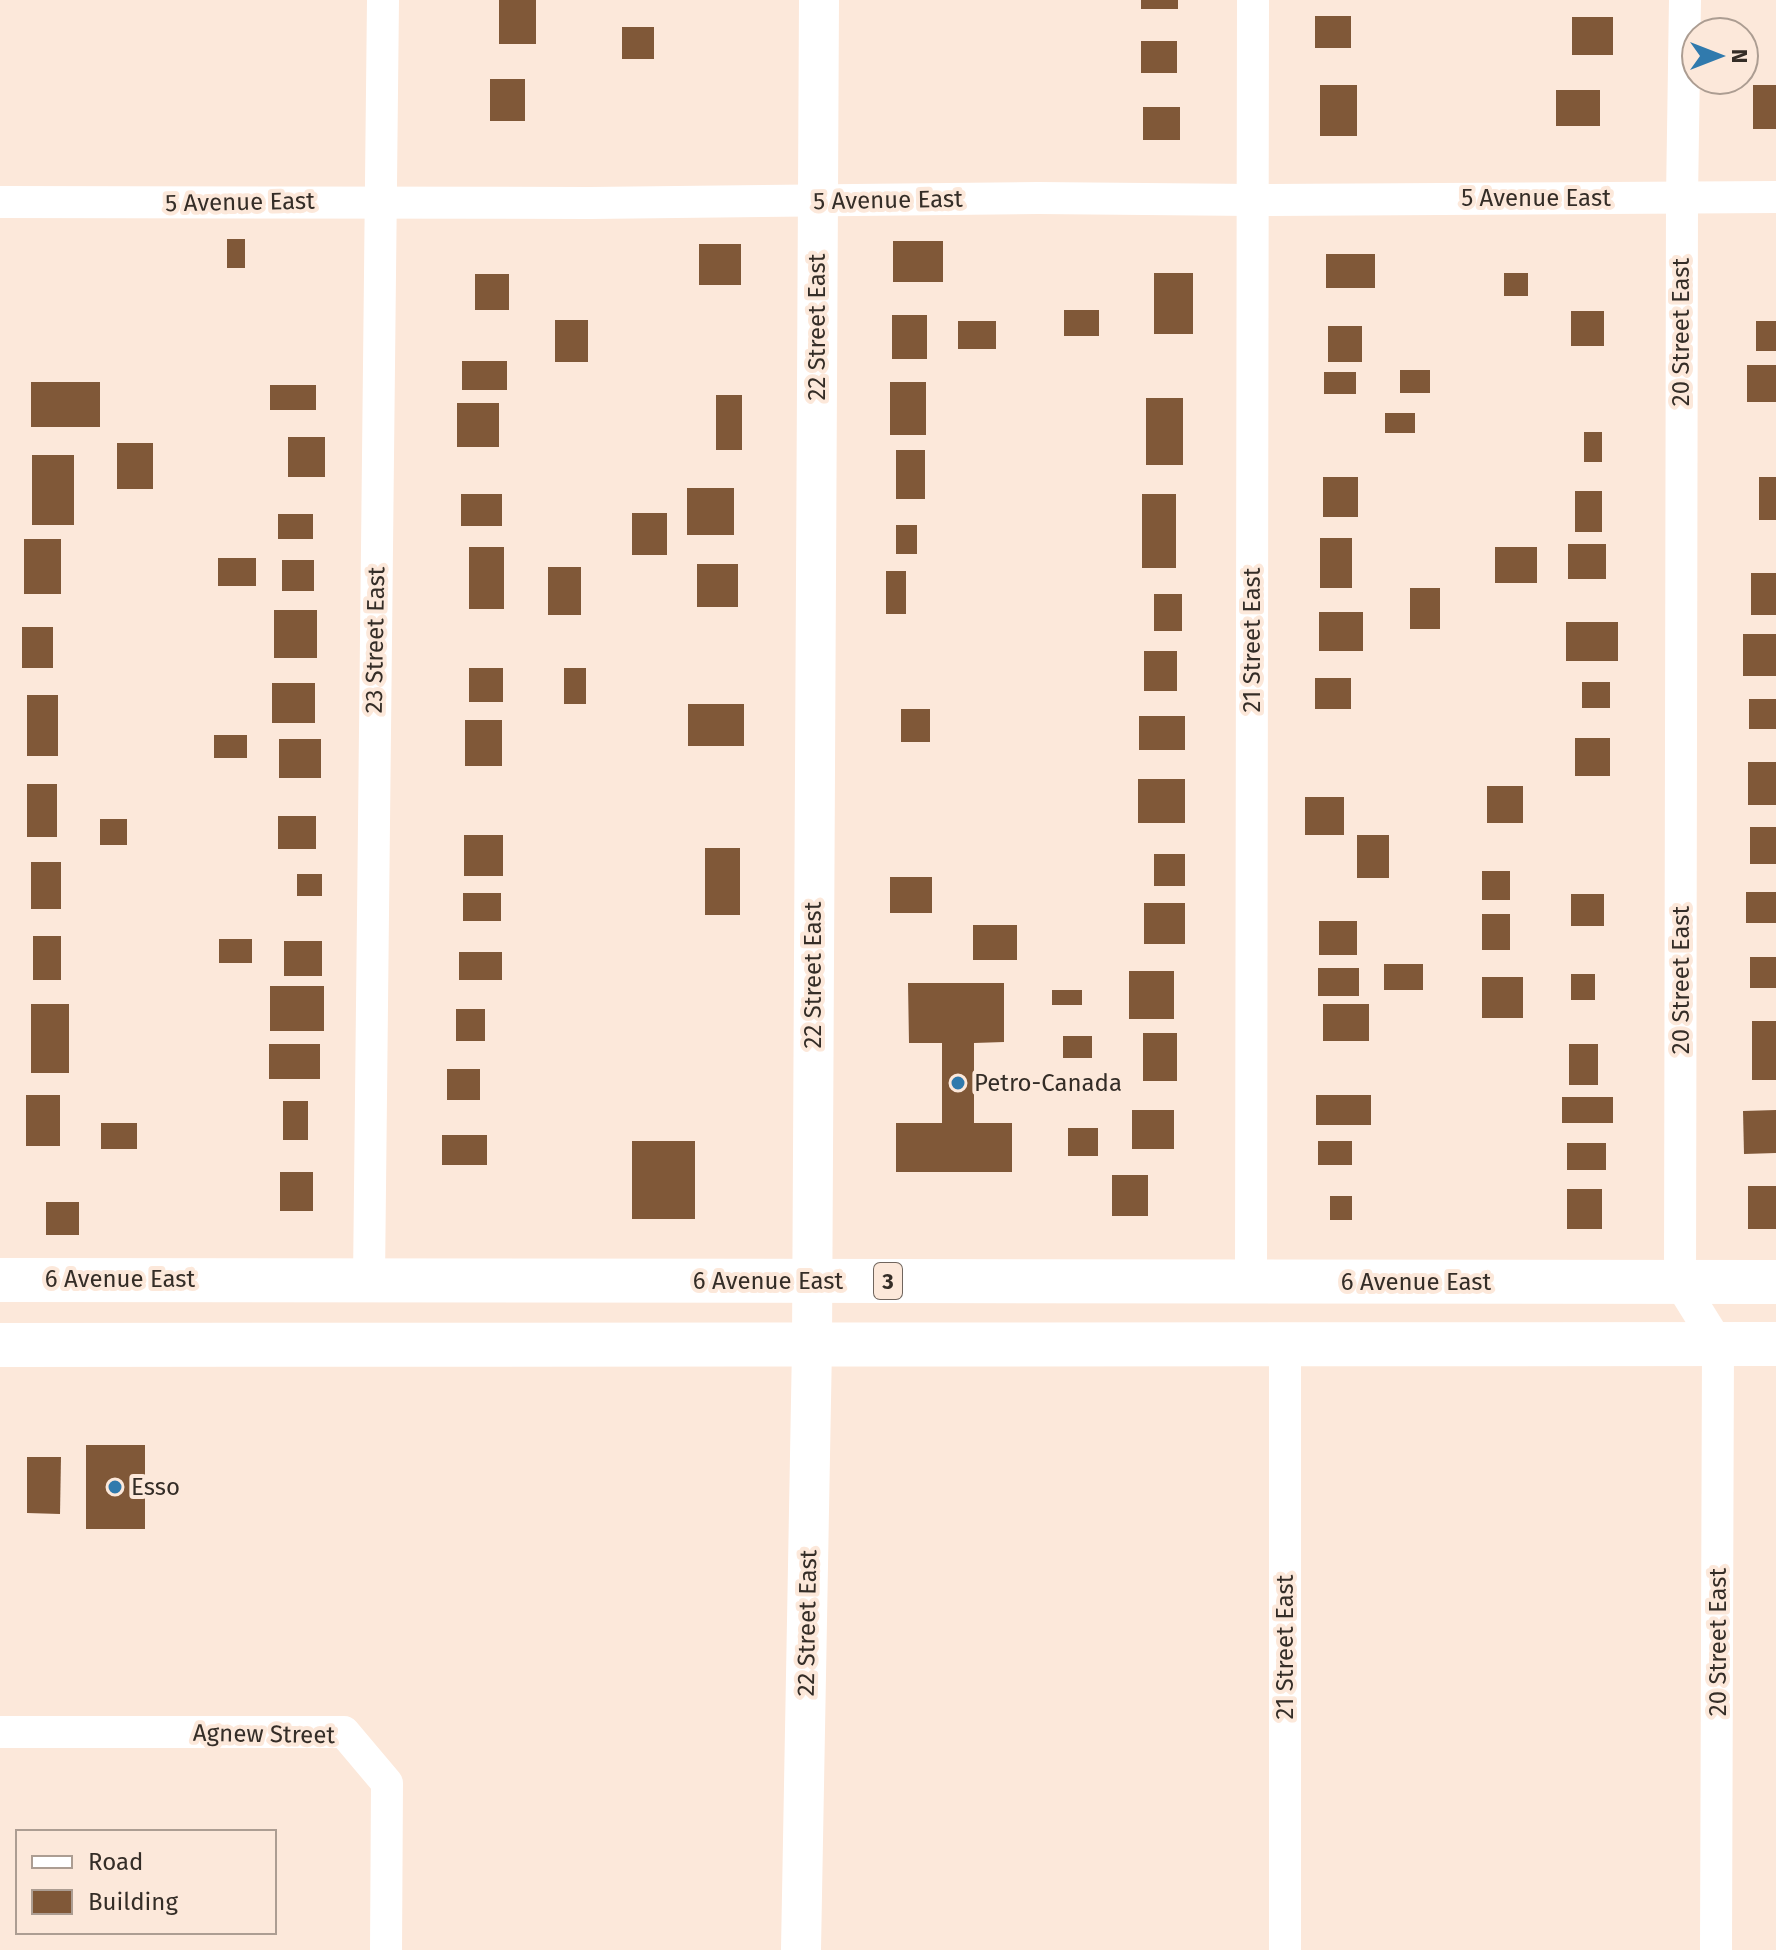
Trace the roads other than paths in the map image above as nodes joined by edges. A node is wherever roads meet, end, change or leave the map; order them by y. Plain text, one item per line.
1 (383, 0) edge
2 (819, 0) edge
3 (1253, 0) edge
4 (1685, 0) edge
5 (1776, 197) edge
6 (1682, 198) junction
7 (818, 200) junction
8 (1252, 200) junction
9 (379, 201) junction
10 (0, 202) edge
11 (0, 1280) edge
12 (369, 1280) junction
13 (1251, 1280) junction
14 (812, 1281) junction
15 (1776, 1282) edge
16 (1680, 1283) junction
17 (1285, 1343) junction
18 (1718, 1344) junction
19 (1776, 1344) edge
20 (0, 1345) edge
21 (812, 1346) junction
22 (0, 1732) edge
23 (386, 1950) edge
24 (801, 1950) edge
25 (1285, 1950) edge
26 (1716, 1950) edge

1 - 9 street, 23 Street East
2 - 7 street, 22 Street East
3 - 8 street, 21 Street East
4 - 6 street, 20 Street East
5 - 6 street, 5 Avenue East
6 - 8 street, 5 Avenue East
6 - 16 street, 20 Street East
7 - 8 street, 5 Avenue East
7 - 9 street, 5 Avenue East
7 - 14 street, 22 Street East
8 - 13 street, 21 Street East
9 - 10 street, 5 Avenue East
9 - 12 street, 23 Street East
11 - 12 main road, 6 Avenue East / 3
12 - 14 main road, 6 Avenue East / 3
13 - 14 main road, 6 Avenue East / 3
13 - 16 main road, 6 Avenue East / 3
14 - 21 street, 22 Street East
15 - 16 main road, 6 Avenue East / 3
16 - 18 street
17 - 18 main road
17 - 21 main road
17 - 25 street, 21 Street East
18 - 19 main road
18 - 26 street, 20 Street East
20 - 21 main road
21 - 24 street, 22 Street East
22 - 23 street, Agnew Street

